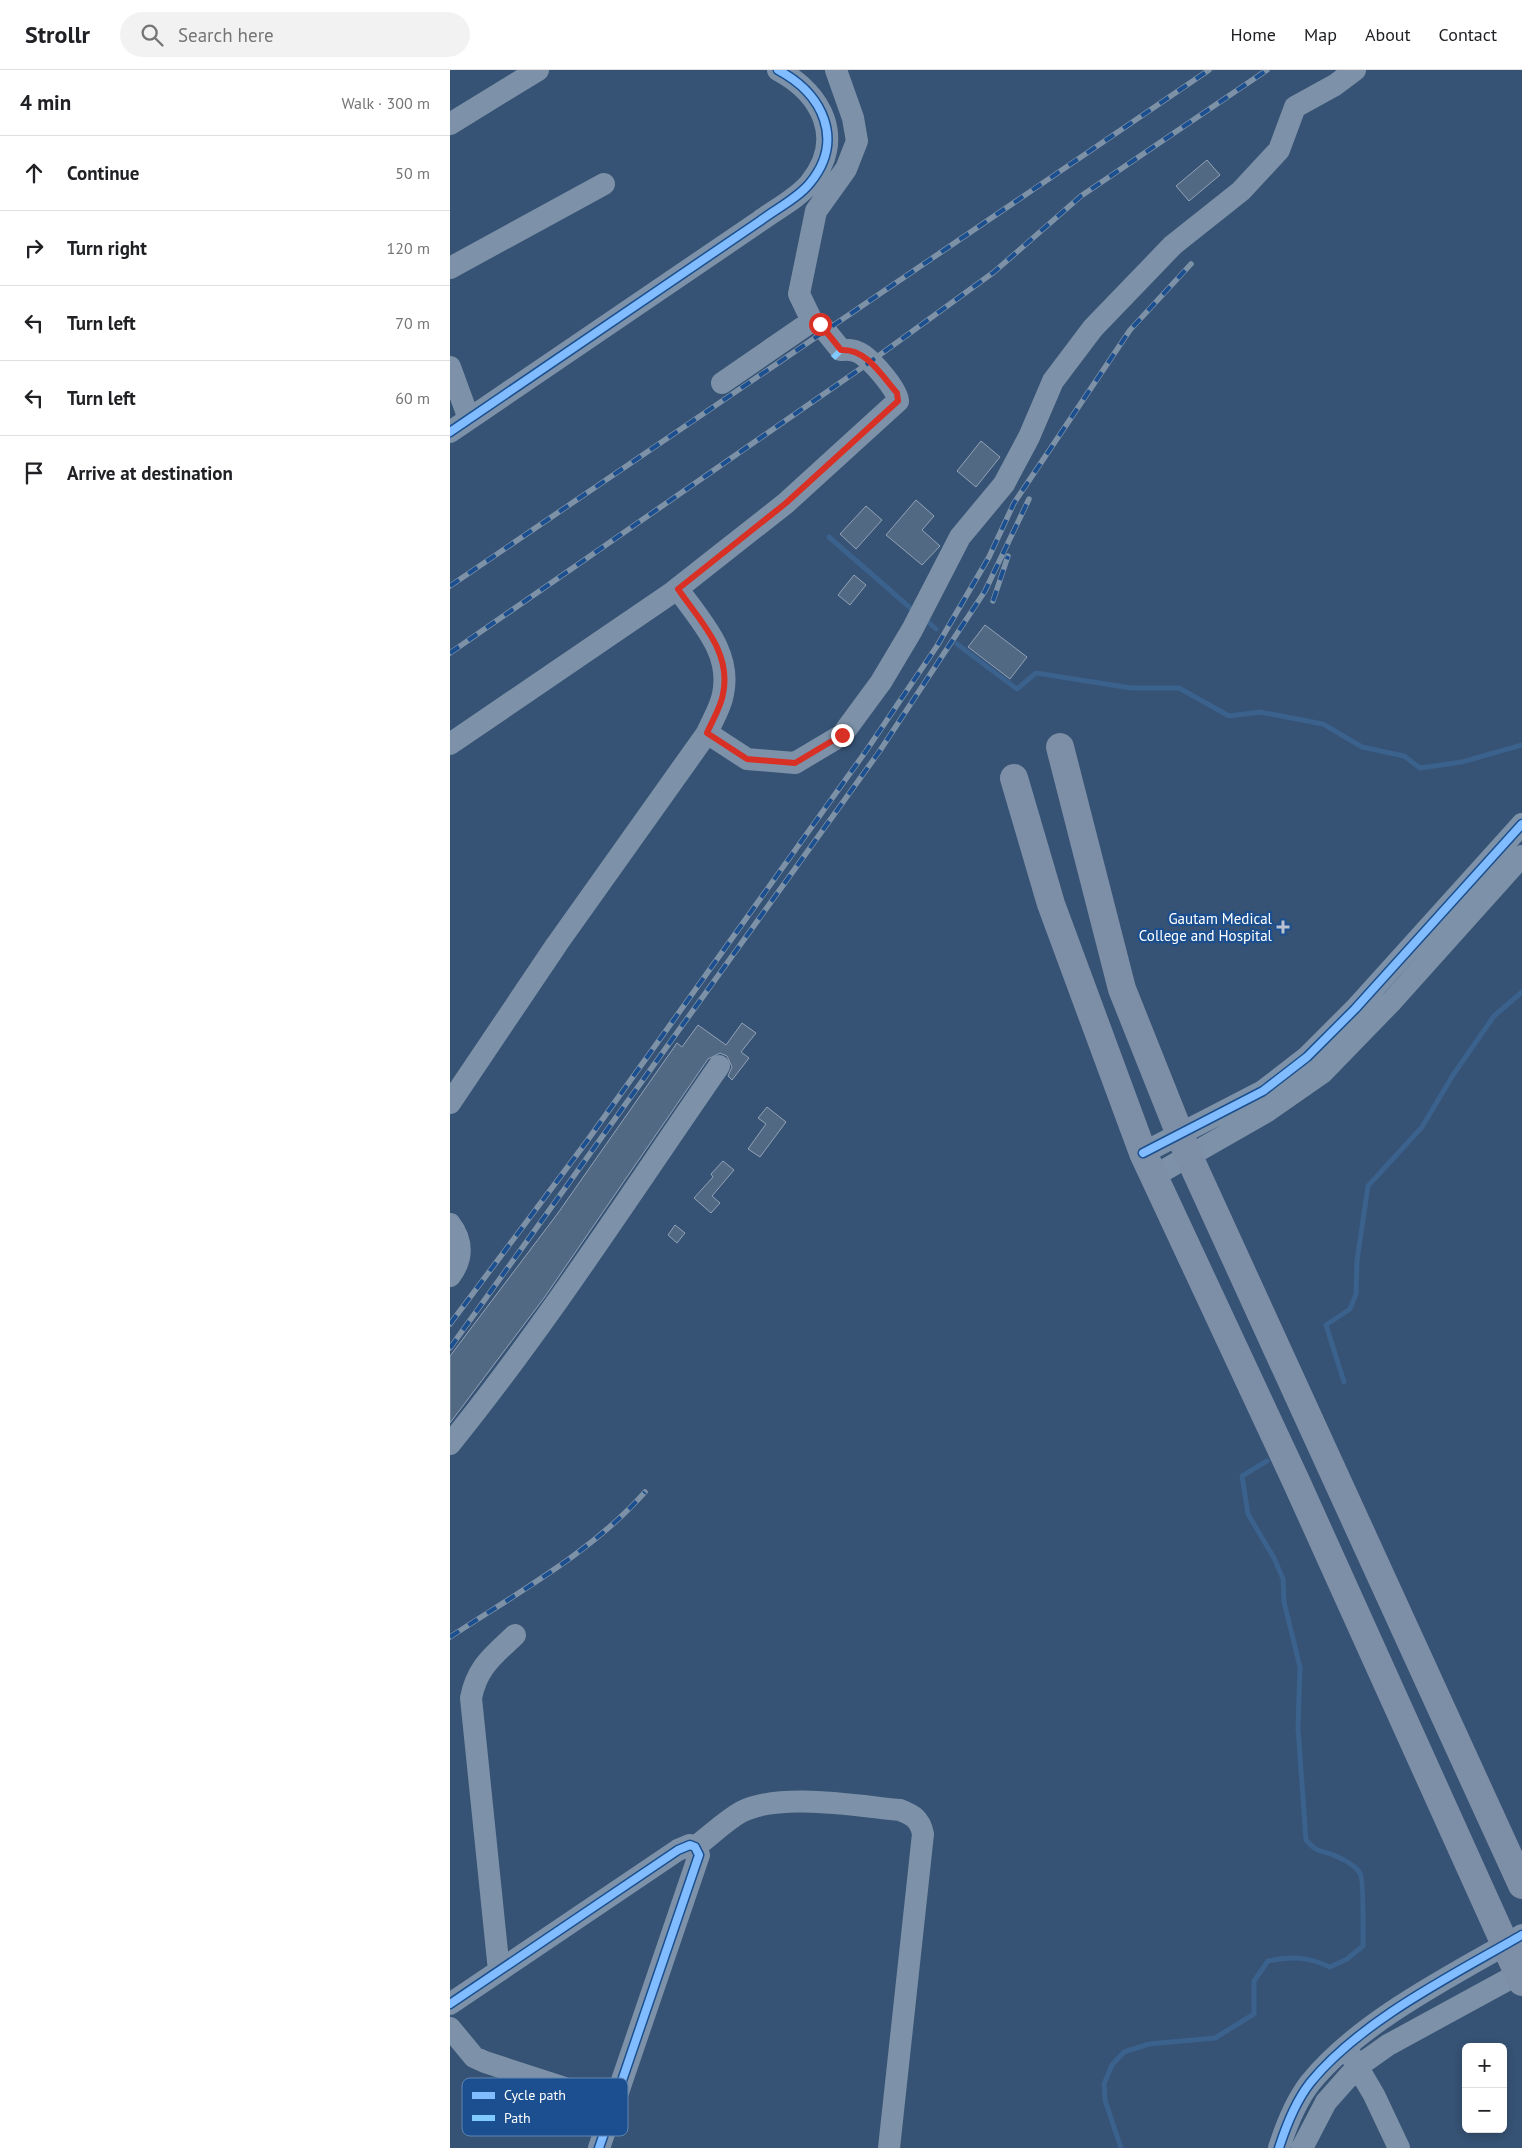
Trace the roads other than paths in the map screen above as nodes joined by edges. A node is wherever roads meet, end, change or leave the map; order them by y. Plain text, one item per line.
1 (538, 70) edge
2 (778, 70) edge
3 (836, 70) edge
4 (1355, 70) edge
5 (450, 124) edge
6 (604, 184) dead end
7 (450, 268) edge
8 (812, 321) junction
9 (450, 367) edge
10 (722, 383) dead end
11 (469, 419) junction
12 (450, 432) edge
13 (678, 589) junction
14 (707, 733) junction
15 (450, 744) edge
16 (1060, 748) dead end
17 (1014, 778) dead end
18 (1522, 824) edge
19 (1522, 856) edge
20 (719, 1066) dead end
21 (450, 1103) edge
22 (1184, 1145) junction
23 (1149, 1165) junction
24 (450, 1224) edge
25 (450, 1276) edge
26 (450, 1444) edge
27 (515, 1635) dead end
28 (695, 1847) junction
29 (1522, 1885) edge
30 (1513, 1940) edge
31 (499, 1971) junction
32 (1521, 1976) edge
33 (450, 2004) edge
34 (450, 2028) edge
35 (1345, 2046) junction
36 (1358, 2067) junction
37 (534, 2078) edge
38 (623, 2078) edge
39 (604, 2136) edge
40 (600, 2148) edge
41 (889, 2148) edge
42 (1279, 2148) edge
43 (1302, 2148) edge
44 (1399, 2148) edge

1 - 5 street
2 - 11 street
3 - 8 street
4 - 14 street
6 - 7 street
8 - 10 street
8 - 13 street
9 - 11 street
11 - 12 street
13 - 14 street
13 - 15 street
14 - 21 street
16 - 22 main road
17 - 23 main road
18 - 22 street
19 - 22 street
20 - 26 street
22 - 23 street
22 - 29 main road
23 - 30 main road
24 - 25 street
27 - 31 street
28 - 31 street
28 - 38 street
28 - 41 street
30 - 32 main road
30 - 35 street
31 - 33 street
32 - 36 street
34 - 37 street
35 - 36 street
35 - 42 street
36 - 43 street
36 - 44 street
39 - 40 street

